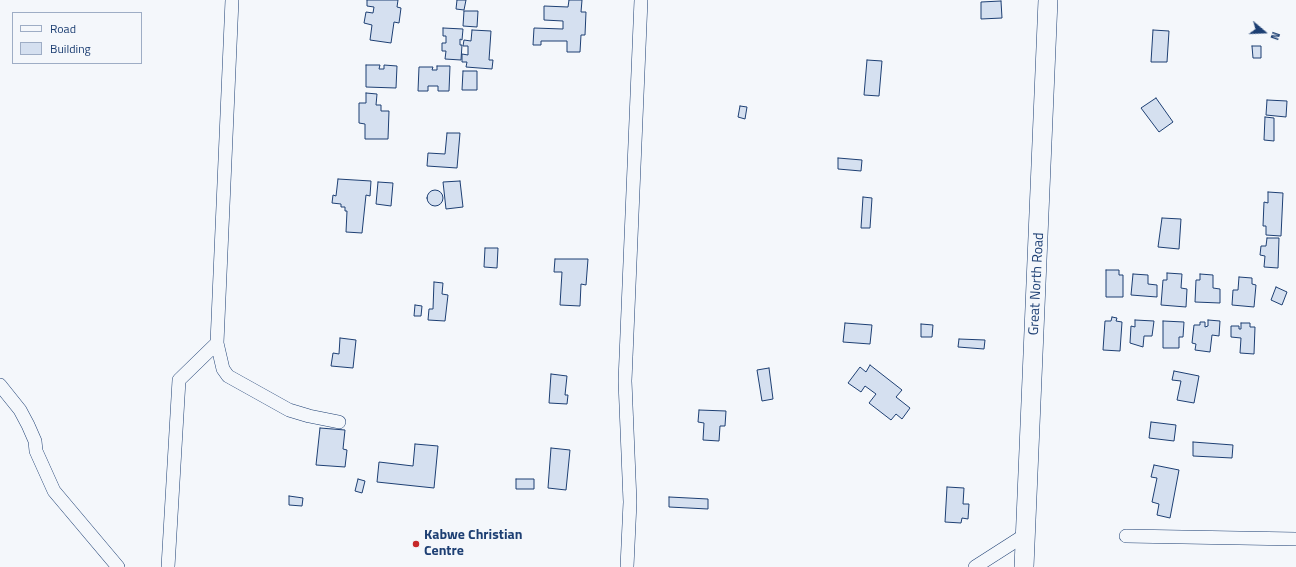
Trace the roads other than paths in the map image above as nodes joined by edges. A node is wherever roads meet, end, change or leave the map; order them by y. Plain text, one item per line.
1 (232, 0) edge
2 (641, 0) edge
3 (1048, 0) edge
4 (217, 343) junction
5 (0, 385) edge
6 (339, 422) dead end
7 (1025, 535) junction
8 (1126, 536) dead end
9 (1296, 539) edge
10 (118, 567) edge
11 (168, 567) edge
12 (627, 567) edge
13 (975, 567) edge
14 (1024, 567) edge

1 - 4 street
2 - 12 street
3 - 7 highway, Great North Road
4 - 6 street
4 - 11 street
5 - 10 street
7 - 13 street
7 - 14 highway, Great North Road
8 - 9 street

